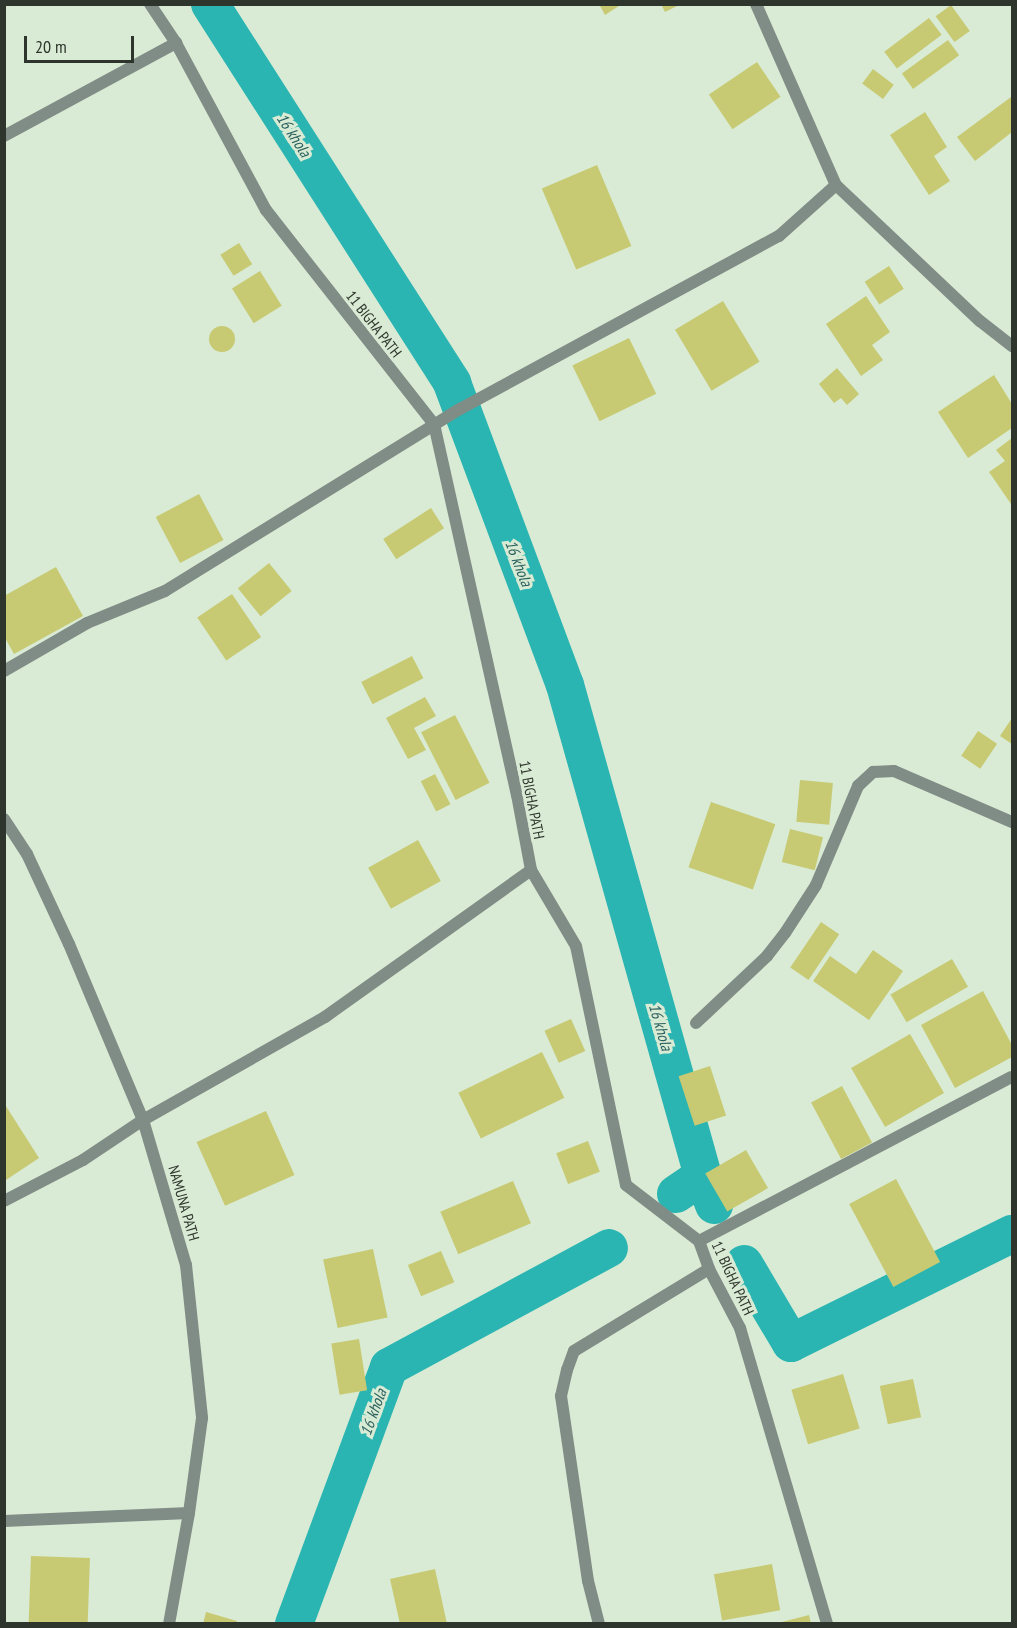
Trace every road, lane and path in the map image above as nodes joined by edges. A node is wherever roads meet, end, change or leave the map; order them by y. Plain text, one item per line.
1 (150, 4) edge
2 (756, 4) edge
3 (176, 43) junction
4 (4, 136) edge
5 (836, 185) junction
6 (1012, 346) edge
7 (434, 424) junction
8 (4, 671) edge
9 (4, 819) edge
10 (1012, 822) edge
11 (531, 870) junction
12 (696, 1023) dead end
13 (1012, 1077) edge
14 (142, 1120) junction
15 (4, 1201) edge
16 (699, 1241) junction
17 (709, 1269) junction
18 (189, 1513) junction
19 (4, 1521) edge
20 (169, 1623) edge
21 (599, 1623) edge
22 (827, 1623) edge

1 - 3 street, 11 BIGHA PATH
2 - 5 street
3 - 4 street
3 - 7 street, 11 BIGHA PATH
5 - 6 street
5 - 7 street
7 - 8 street
7 - 11 street, 11 BIGHA PATH
9 - 14 street, NAMUNA PATH
10 - 12 street
11 - 14 street
11 - 16 street, 11 BIGHA PATH
13 - 16 street
14 - 15 street
14 - 18 street, NAMUNA PATH
16 - 17 street, 11 BIGHA PATH
17 - 21 street
17 - 22 street, 11 BIGHA PATH
18 - 19 street
18 - 20 street, NAMUNA PATH

